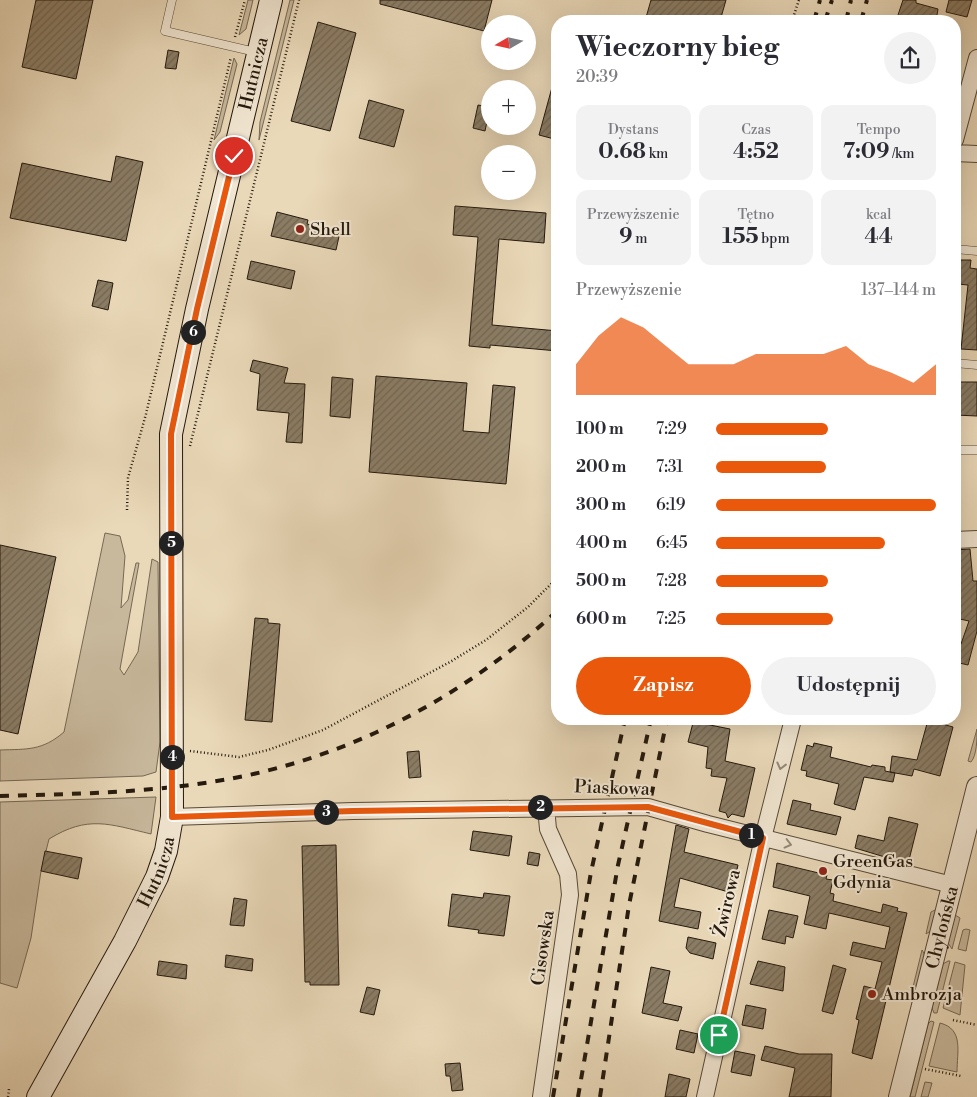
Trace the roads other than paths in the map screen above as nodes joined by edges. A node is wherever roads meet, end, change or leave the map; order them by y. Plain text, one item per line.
1 (172, 0) edge
2 (271, 0) edge
3 (258, 52) junction
4 (977, 58) edge
5 (961, 118) edge
6 (961, 153) edge
7 (977, 154) edge
8 (961, 250) edge
9 (977, 251) edge
10 (961, 364) edge
11 (977, 365) edge
12 (961, 450) edge
13 (977, 450) edge
14 (977, 539) edge
15 (961, 540) edge
16 (791, 725) edge
17 (977, 787) edge
18 (546, 807) junction
19 (172, 817) junction
20 (763, 838) junction
21 (952, 885) junction
22 (38, 1097) edge
23 (541, 1097) edge
24 (705, 1097) edge
25 (900, 1097) edge

1 - 3 lane
2 - 3 main road, Hutnicza
3 - 19 main road, Hutnicza
4 - 5 street
6 - 7 street
8 - 9 lane
10 - 11 lane
12 - 13 lane
14 - 15 street
16 -> 20 street, Żwirowa
17 - 21 street, Chylońska
18 - 19 street, Piaskowa
18 - 20 street, Piaskowa
18 - 23 street, Cisowska
19 - 22 main road, Hutnicza
20 -> 21 street, Piaskowa
20 - 24 street, Żwirowa
21 - 25 street, Chylońska

